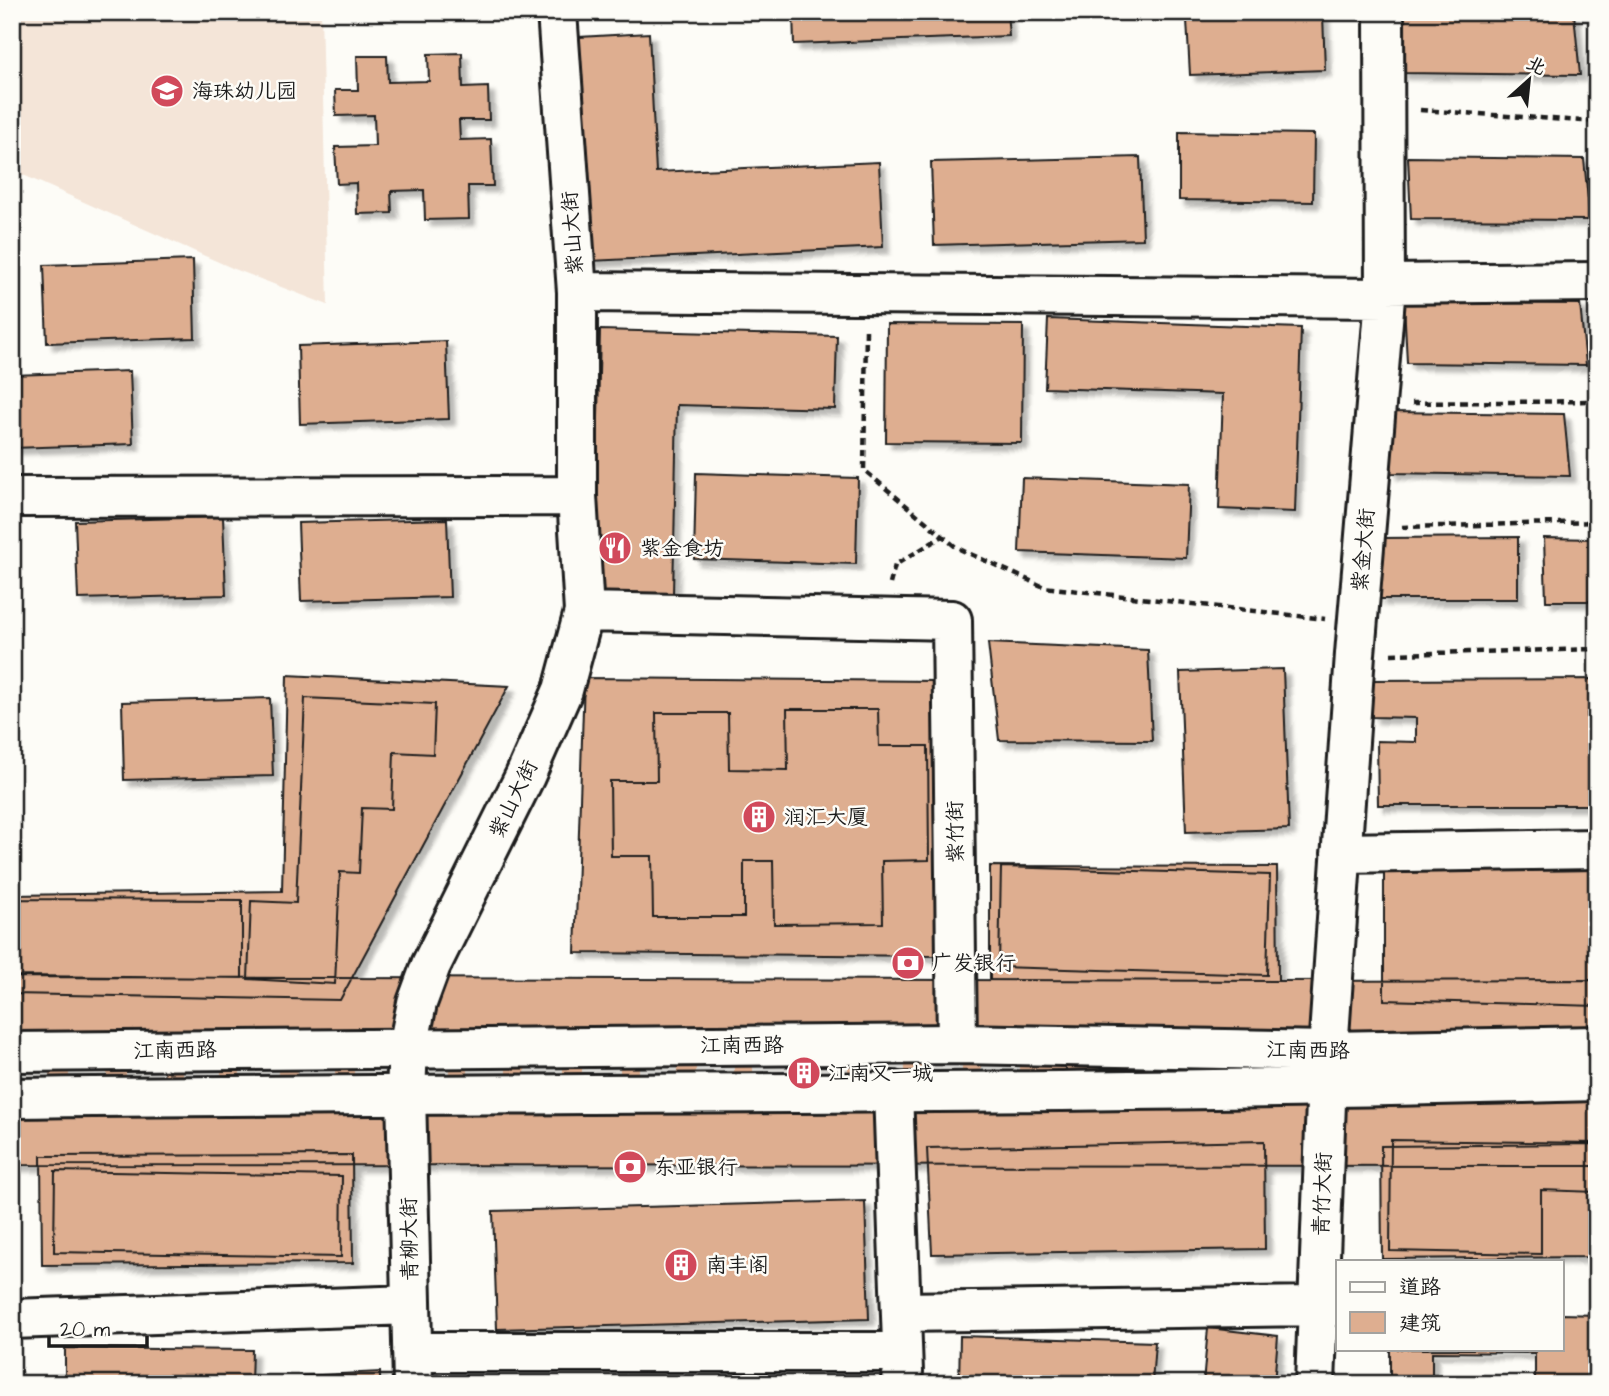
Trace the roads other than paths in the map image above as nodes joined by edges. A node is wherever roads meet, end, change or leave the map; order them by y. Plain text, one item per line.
1 (556, 12) edge
2 (1384, 12) edge
3 (1597, 282) edge
4 (1385, 291) junction
5 (577, 292) junction
6 (577, 496) junction
7 (12, 497) edge
8 (584, 612) junction
9 (1597, 849) edge
10 (1341, 853) junction
11 (957, 1044) junction
12 (1597, 1046) edge
13 (408, 1048) junction
14 (12, 1052) edge
15 (1327, 1070) junction
16 (1597, 1080) edge
17 (893, 1091) junction
18 (406, 1093) junction
19 (12, 1098) edge
20 (411, 1305) junction
21 (1318, 1306) junction
22 (901, 1312) junction
23 (12, 1319) edge
24 (412, 1368) edge
25 (901, 1368) edge
26 (1315, 1384) edge

1 - 5 street, 紫山大街
2 - 4 street, 紫金大街
3 - 4 street
4 - 5 street
4 - 10 street, 紫金大街
5 - 6 street, 紫山大街
6 - 7 street
6 - 8 street, 紫山大街
8 - 11 street, 紫竹街
8 - 13 street, 紫山大街
9 - 10 street
10 - 15 street, 紫金大街
11 - 13 street, 江南西路
11 - 15 street, 江南西路
12 - 15 street, 江南西路
13 - 14 street, 江南西路
13 - 18 street, 紫山大街
15 - 16 street
15 - 17 street
15 - 21 street, 青竹大街
17 - 18 street
17 - 22 street
18 - 19 street
18 - 20 street, 青柳大街
20 - 23 street
20 - 24 street, 青柳大街
21 - 22 street
21 - 26 street, 青竹大街
22 - 25 street
24 - 25 street

